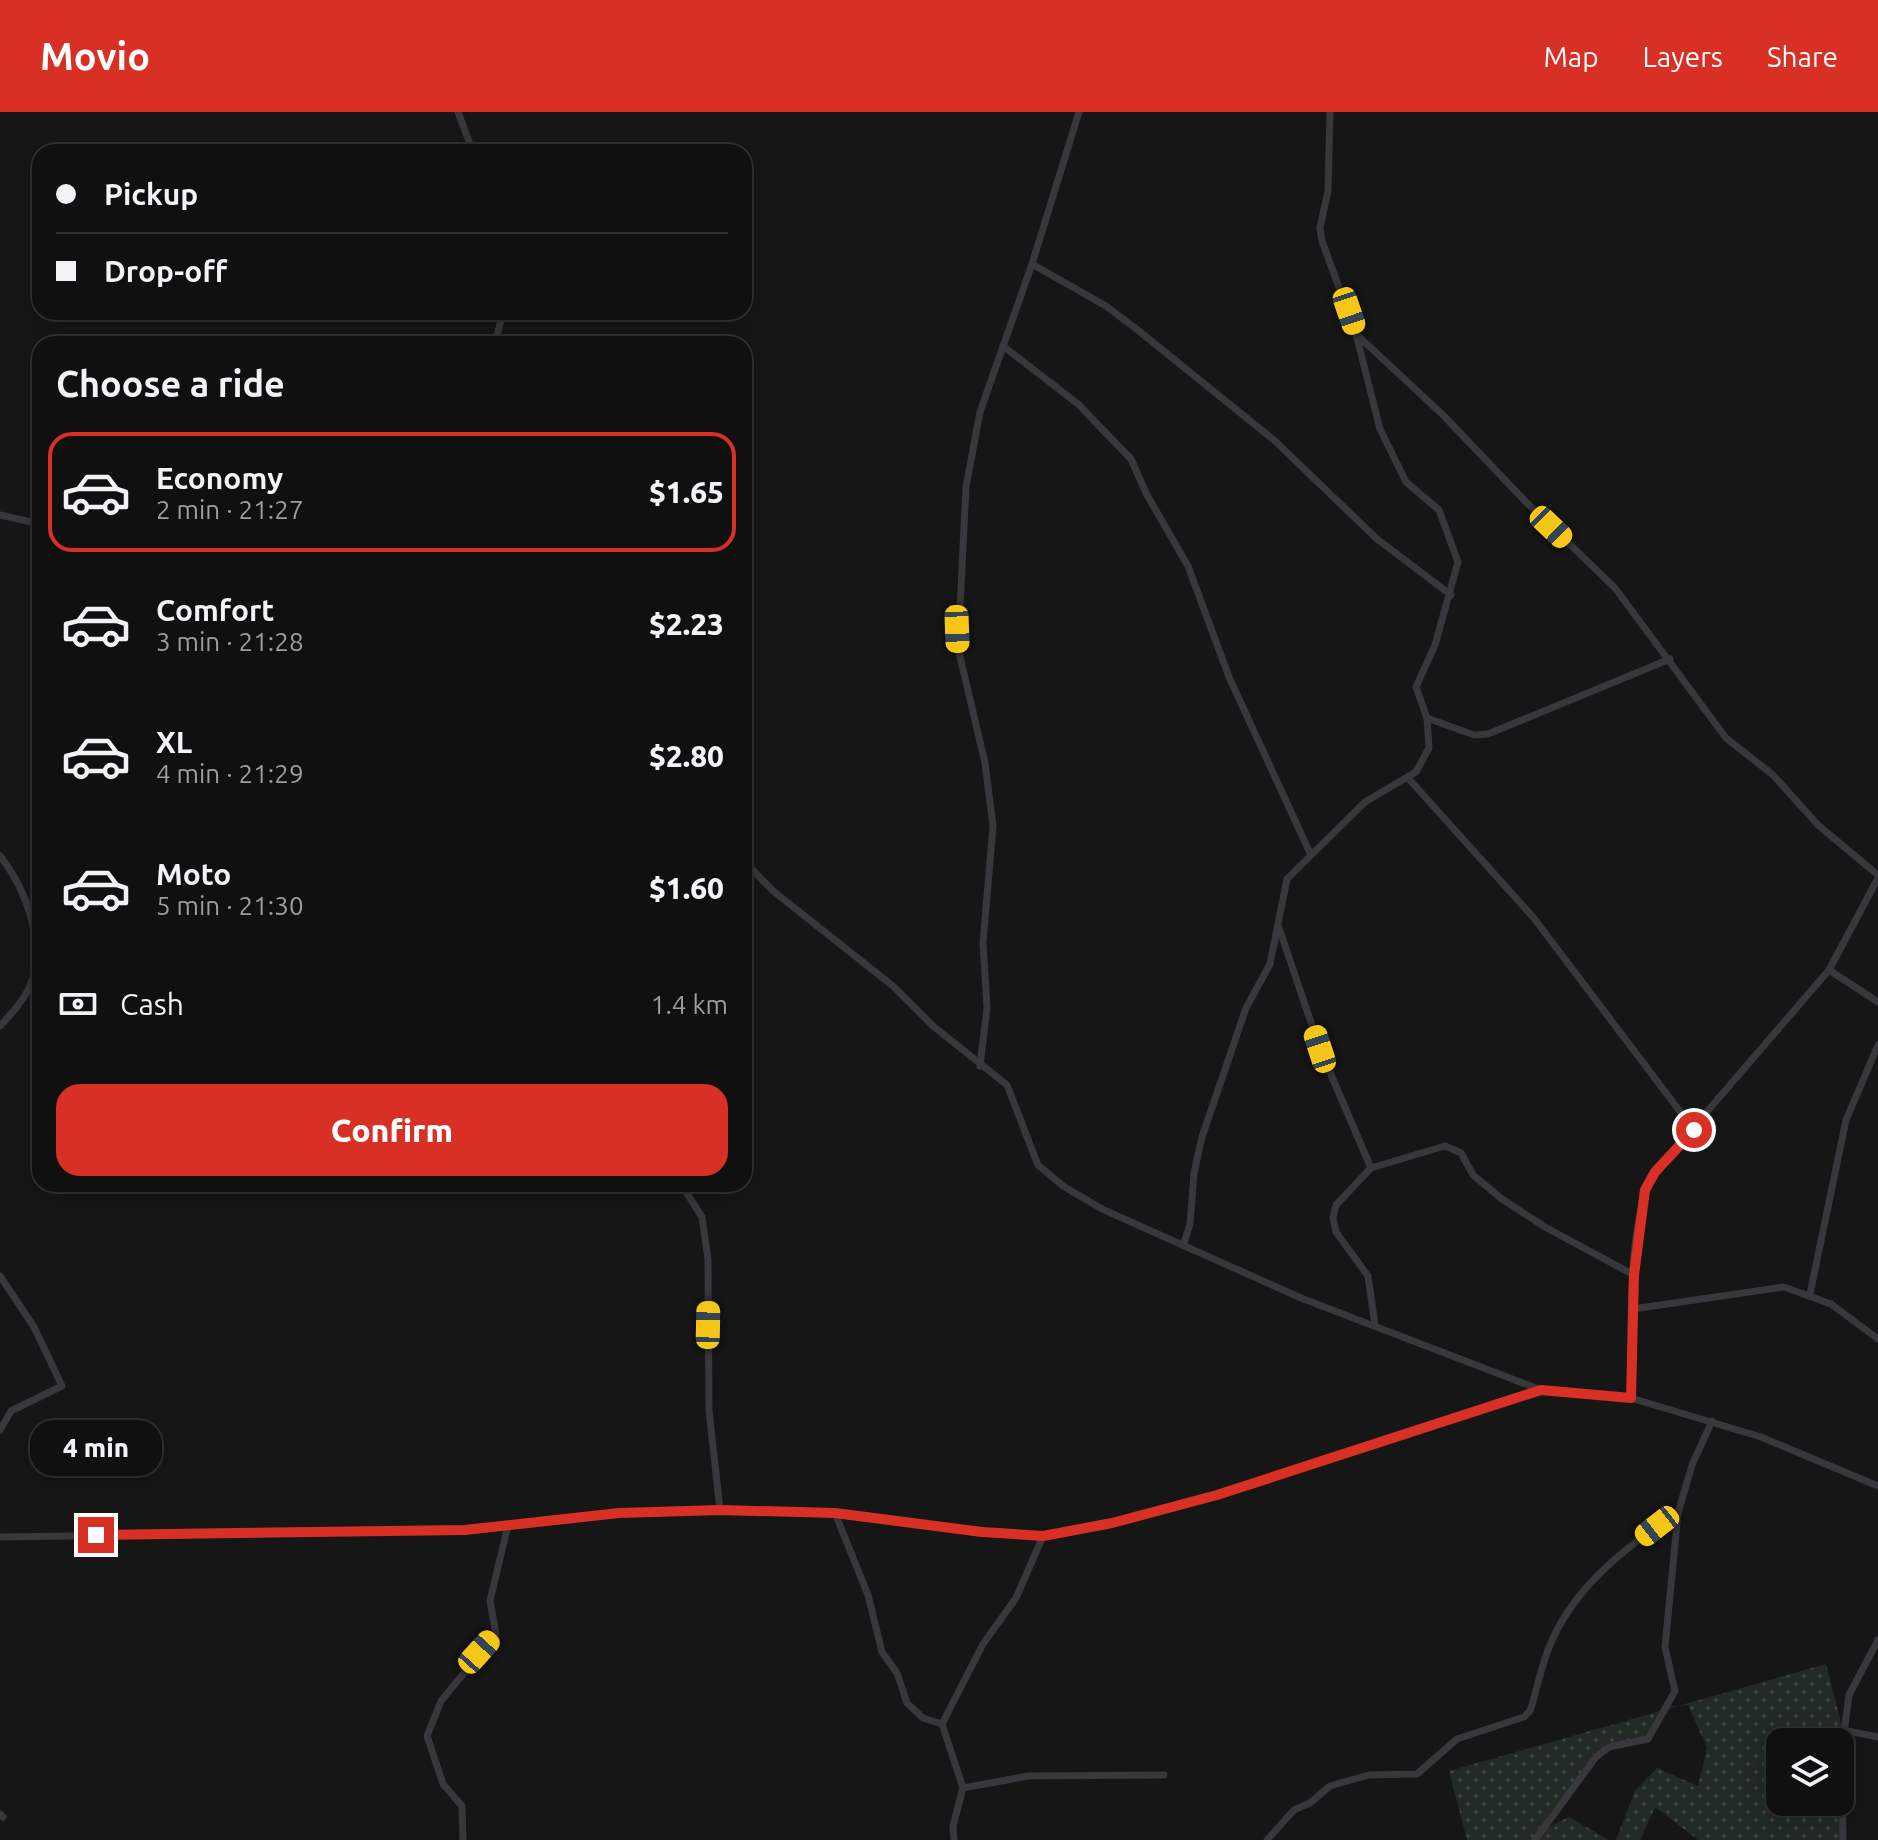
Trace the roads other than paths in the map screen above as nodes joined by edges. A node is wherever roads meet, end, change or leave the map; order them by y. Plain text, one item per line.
1 (458, 112) edge
2 (1079, 112) edge
3 (1330, 112) edge
4 (470, 144) edge
5 (1032, 264) junction
6 (1356, 334) junction
7 (1003, 346) junction
8 (0, 515) edge
9 (32, 522) edge
10 (1451, 595) junction
11 (1670, 659) junction
12 (1427, 718) junction
13 (1408, 778) junction
14 (1310, 853) junction
15 (0, 856) edge
16 (752, 873) edge
17 (1878, 876) edge
18 (1278, 925) junction
19 (32, 931) edge
20 (1829, 970) junction
21 (32, 978) edge
22 (1878, 1002) edge
23 (0, 1026) edge
24 (1878, 1045) edge
25 (980, 1066) junction
26 (1694, 1130) junction
27 (1371, 1168) junction
28 (686, 1192) edge
29 (1183, 1246) junction
30 (1634, 1275) junction
31 (0, 1276) edge
32 (1810, 1294) junction
33 (1633, 1309) junction
34 (1878, 1323) edge
35 (1375, 1325) junction
36 (1875, 1335) edge
37 (1541, 1390) junction
38 (1631, 1398) junction
39 (1712, 1421) junction
40 (0, 1430) edge
41 (1878, 1486) edge
42 (720, 1510) junction
43 (835, 1513) junction
44 (1678, 1513) junction
45 (508, 1525) junction
46 (1043, 1536) junction
47 (0, 1537) edge
48 (1878, 1640) edge
49 (942, 1724) junction
50 (1843, 1728) edge
51 (1854, 1732) edge
52 (1878, 1737) edge
53 (1164, 1775) dead end
54 (963, 1788) junction
55 (1843, 1816) edge
56 (463, 1840) edge
57 (954, 1840) edge
58 (1267, 1840) edge
59 (1535, 1840) edge
60 (1843, 1840) edge

1 - 4 street
2 - 5 street
3 - 6 street
5 - 7 street
5 - 10 street
6 - 10 street
6 - 11 street
7 - 14 street
7 - 25 street
8 - 9 street
10 - 12 street
11 - 12 street
11 - 17 street
12 - 13 street
13 - 14 street
13 - 26 street
14 - 18 street
15 - 19 street
16 - 25 street
17 - 20 street
18 - 27 street
18 - 29 street
20 - 22 street
20 - 26 street
21 - 23 street
24 - 32 street
25 - 29 street
26 - 30 street
27 - 30 street
27 - 35 street
28 - 42 street
29 - 35 street
30 - 33 street
31 - 40 street
32 - 33 street
32 - 36 street
33 - 38 street
34 - 36 street
35 - 37 street
37 - 38 street
37 - 46 street
38 - 39 street
39 - 41 street
39 - 44 street
42 - 43 street
42 - 45 street
43 - 46 street
43 - 49 street
44 - 58 street
44 - 59 street
45 - 47 street
45 - 56 street
46 - 49 street
48 - 50 street
49 - 54 street
51 - 52 street
53 - 54 street
54 - 57 street
55 - 60 street

